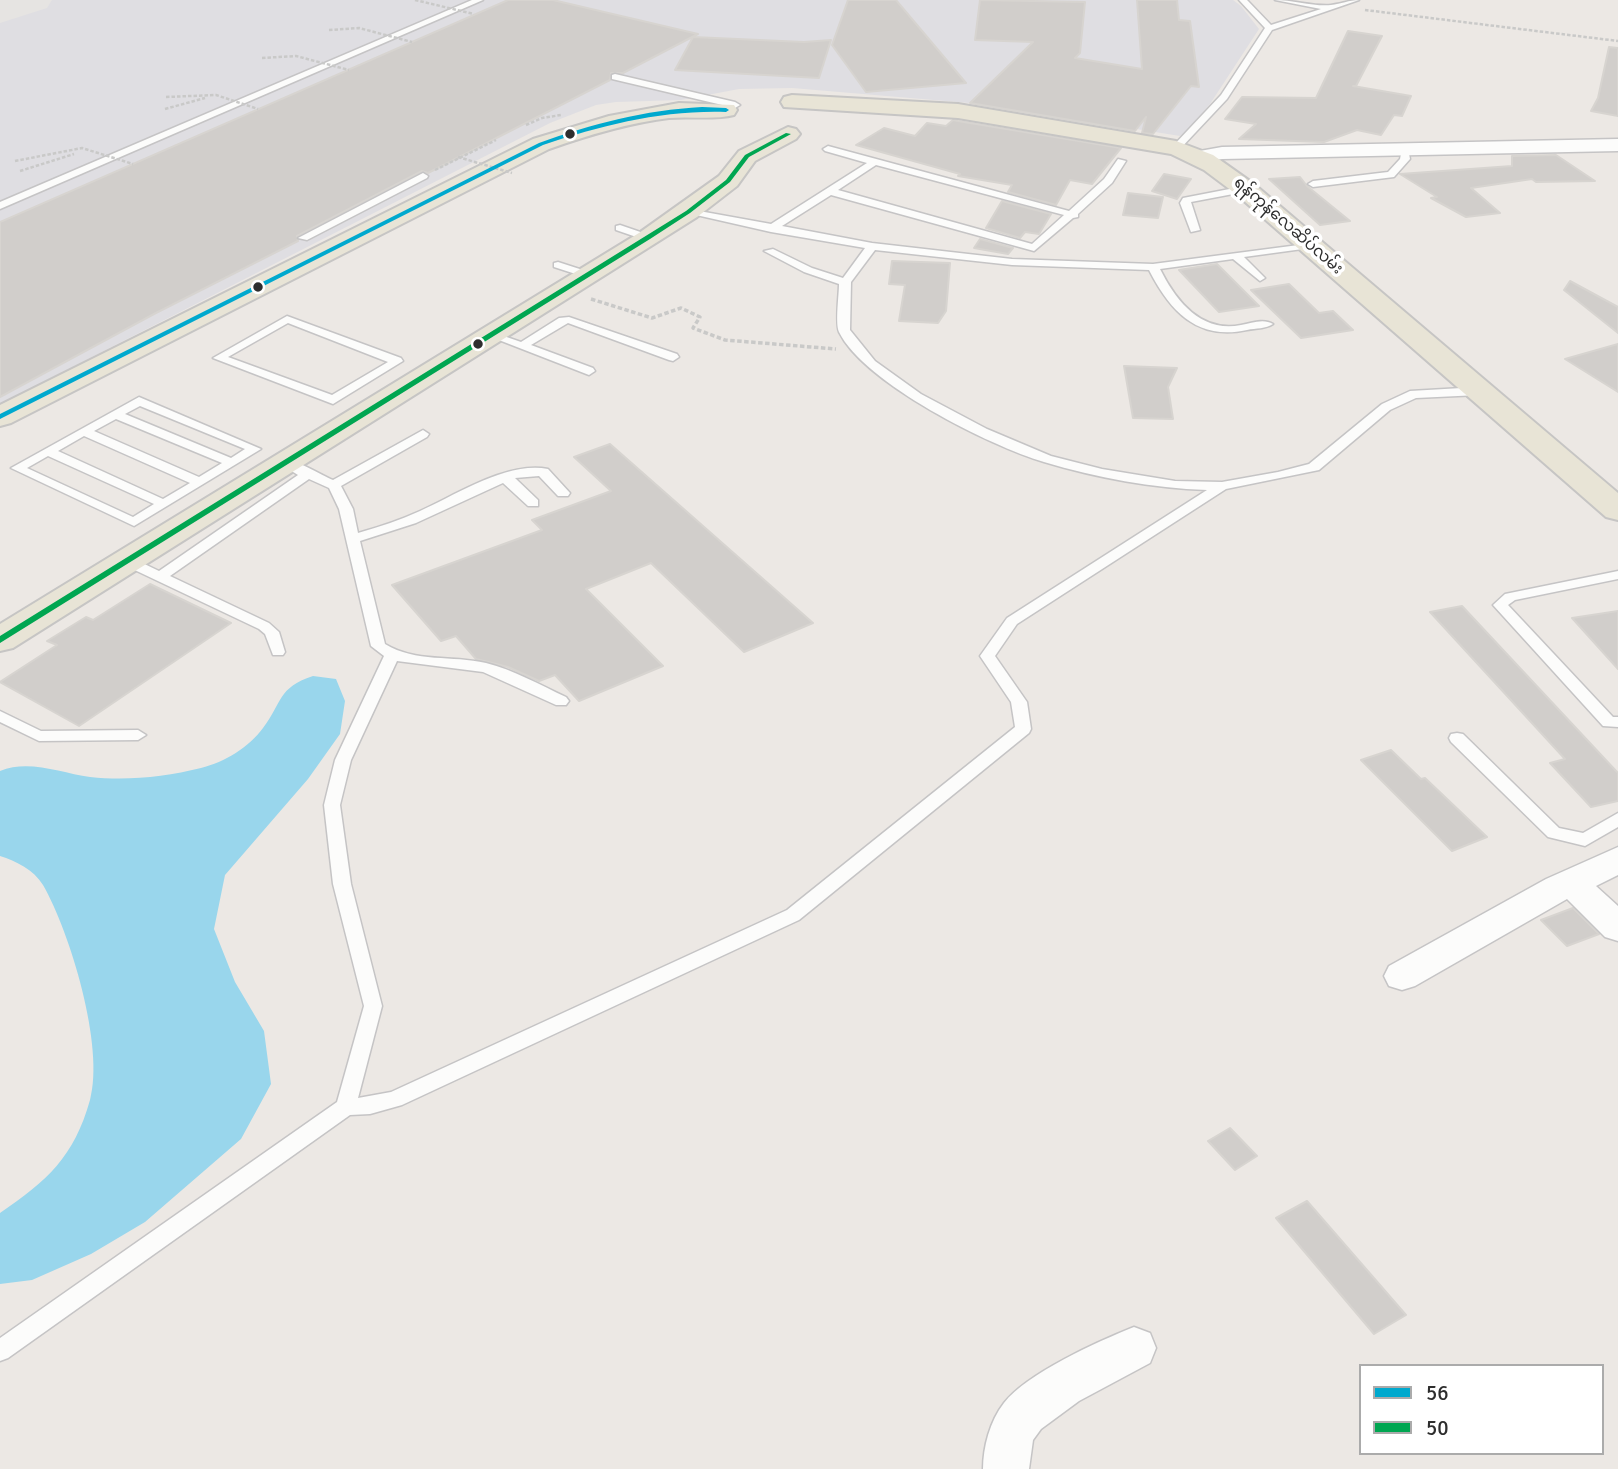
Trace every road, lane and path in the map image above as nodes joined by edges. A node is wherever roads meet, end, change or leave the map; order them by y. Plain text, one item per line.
1 (415, 0) edge
2 (479, 0) edge
3 (1243, 0) edge
4 (1279, 0) edge
5 (1355, 0) edge
6 (1335, 7) junction
7 (474, 15) dead end
8 (1269, 28) junction
9 (330, 30) dead end
10 (1618, 41) edge
11 (412, 42) dead end
12 (262, 58) dead end
13 (349, 69) dead end
14 (615, 77) dead end
15 (216, 95) junction
16 (166, 97) dead end
17 (883, 106) junction
18 (165, 109) dead end
19 (258, 109) dead end
20 (751, 112) junction
21 (802, 128) junction
22 (1618, 145) edge
23 (1539, 148) junction
24 (828, 149) dead end
25 (88, 150) junction
26 (1405, 151) junction
27 (1188, 152) junction
28 (458, 157) dead end
29 (15, 161) dead end
30 (1121, 161) dead end
31 (875, 162) junction
32 (133, 164) dead end
33 (1618, 166) edge
34 (20, 171) dead end
35 (512, 173) dead end
36 (423, 176) dead end
37 (411, 182) junction
38 (1313, 184) dead end
39 (1245, 189) junction
40 (393, 191) junction
41 (830, 191) junction
42 (0, 206) edge
43 (421, 206) junction
44 (688, 212) junction
45 (1074, 215) junction
46 (771, 229) junction
47 (1195, 230) dead end
48 (1310, 245) junction
49 (872, 246) junction
50 (1034, 248) junction
51 (769, 251) dead end
52 (327, 253) junction
53 (1235, 256) junction
54 (1034, 262) junction
55 (1153, 267) junction
56 (570, 277) junction
57 (1260, 278) dead end
58 (845, 282) junction
59 (1267, 324) dead end
60 (492, 335) junction
61 (522, 346) junction
62 (856, 349) junction
63 (673, 357) dead end
64 (589, 371) dead end
65 (1479, 391) junction
66 (373, 392) junction
67 (115, 414) junction
68 (0, 417) edge
69 (83, 431) junction
70 (423, 434) dead end
71 (48, 451) junction
72 (232, 463) junction
73 (297, 468) junction
74 (506, 478) junction
75 (200, 482) junction
76 (334, 485) junction
77 (1222, 486) junction
78 (563, 493) dead end
79 (533, 503) dead end
80 (164, 505) junction
81 (1618, 510) edge
82 (153, 528) junction
83 (354, 540) junction
84 (127, 561) junction
85 (1618, 575) edge
86 (159, 577) junction
87 (0, 640) edge
88 (278, 652) dead end
89 (393, 654) junction
90 (561, 701) dead end
91 (0, 716) edge
92 (1618, 722) edge
93 (138, 735) dead end
94 (1457, 738) dead end
95 (1618, 819) edge
96 (1618, 859) edge
97 (1571, 882) junction
98 (1618, 928) edge
99 (1402, 976) dead end
100 (346, 1107) junction
101 (1135, 1348) dead end
102 (0, 1351) edge
103 (1006, 1469) edge

1 - 7 path, bridge
2 - 42 lane
3 - 8 lane
4 - 6 lane
5 - 6 lane
6 - 8 lane
6 - 10 path
8 - 27 lane
9 - 11 path, bridge
12 - 13 path, bridge
14 - 20 lane
15 - 16 path, bridge
15 - 18 path, bridge
15 - 19 path, bridge
17 - 20 main road, ရန်ကုန်လေဆိပ်လမ်း
17 - 21 main road, ရန်ကုန်လေဆိပ်လမ်း
17 - 27 main road, ရန်ကုန်လေဆိပ်လမ်း
20 - 21 main road
20 - 21 main road
20 - 43 main road, ရန်ကုန်လေဆိပ်လမ်း
21 - 44 main road, ရန်ကုန်လေဆိပ်လမ်း
22 - 23 street
23 - 26 street
23 - 33 street
24 - 31 lane
25 - 29 path, bridge
25 - 32 path, bridge
25 - 34 path, bridge
26 - 27 street
26 - 38 lane
27 - 39 main road, ရန်ကုန်လေဆိပ်လမ်း
28 - 35 path, bridge
30 - 45 lane
31 - 41 lane
31 - 45 lane
36 - 37 lane
37 - 40 lane
37 - 43 lane
39 - 47 lane
39 - 48 main road, ရန်ကုန်လေဆိပ်လမ်း
40 - 43 lane
40 - 52 lane
41 - 46 lane
41 - 50 lane
43 - 52 main road, ရန်ကုန်လေဆိပ်လမ်း
44 - 46 lane
44 - 56 main road, ရန်ကုန်လေဆိပ်လမ်း
45 - 50 lane
46 - 49 lane
48 - 53 lane
48 - 65 main road, ရန်ကုန်လေဆိပ်လမ်း
49 - 54 lane
49 - 58 lane
50 - 54 lane
51 - 58 lane
52 - 68 main road, ရန်ကုန်လေဆိပ်လမ်း
53 - 55 lane
53 - 57 lane
54 - 55 lane
55 - 59 lane
56 - 60 main road, ရန်ကုန်လေဆိပ်လမ်း
56 - 62 path
58 - 62 lane
60 - 61 lane
60 - 66 main road, ရန်ကုန်လေဆိပ်လမ်း
61 - 63 lane
61 - 64 lane
62 - 77 lane
65 - 77 lane
65 - 81 main road, ရန်ကုန်လေဆိပ်လမ်း
66 - 66 lane
66 - 73 main road, ရန်ကုန်လေဆိပ်လမ်း
67 - 69 lane
67 - 72 lane
67 - 72 lane
69 - 71 lane
69 - 75 lane
70 - 76 lane
71 - 80 lane
71 - 82 lane
72 - 75 lane
73 - 76 lane
73 - 82 main road, ရန်ကုန်လေဆိပ်လမ်း
73 - 86 lane
74 - 78 lane
74 - 79 lane
74 - 83 lane
75 - 80 lane
76 - 83 lane
77 - 100 lane
80 - 82 lane
82 - 84 main road, ရန်ကုန်လေဆိပ်လမ်း
83 - 89 lane
84 - 86 lane
84 - 87 main road, ရန်ကုန်လေဆိပ်လမ်း
85 - 92 lane
86 - 88 lane
89 - 90 lane
89 - 100 lane
91 - 93 lane
94 - 95 lane
96 - 97 street
97 - 98 street
97 - 99 street
100 - 102 lane
101 - 103 street

